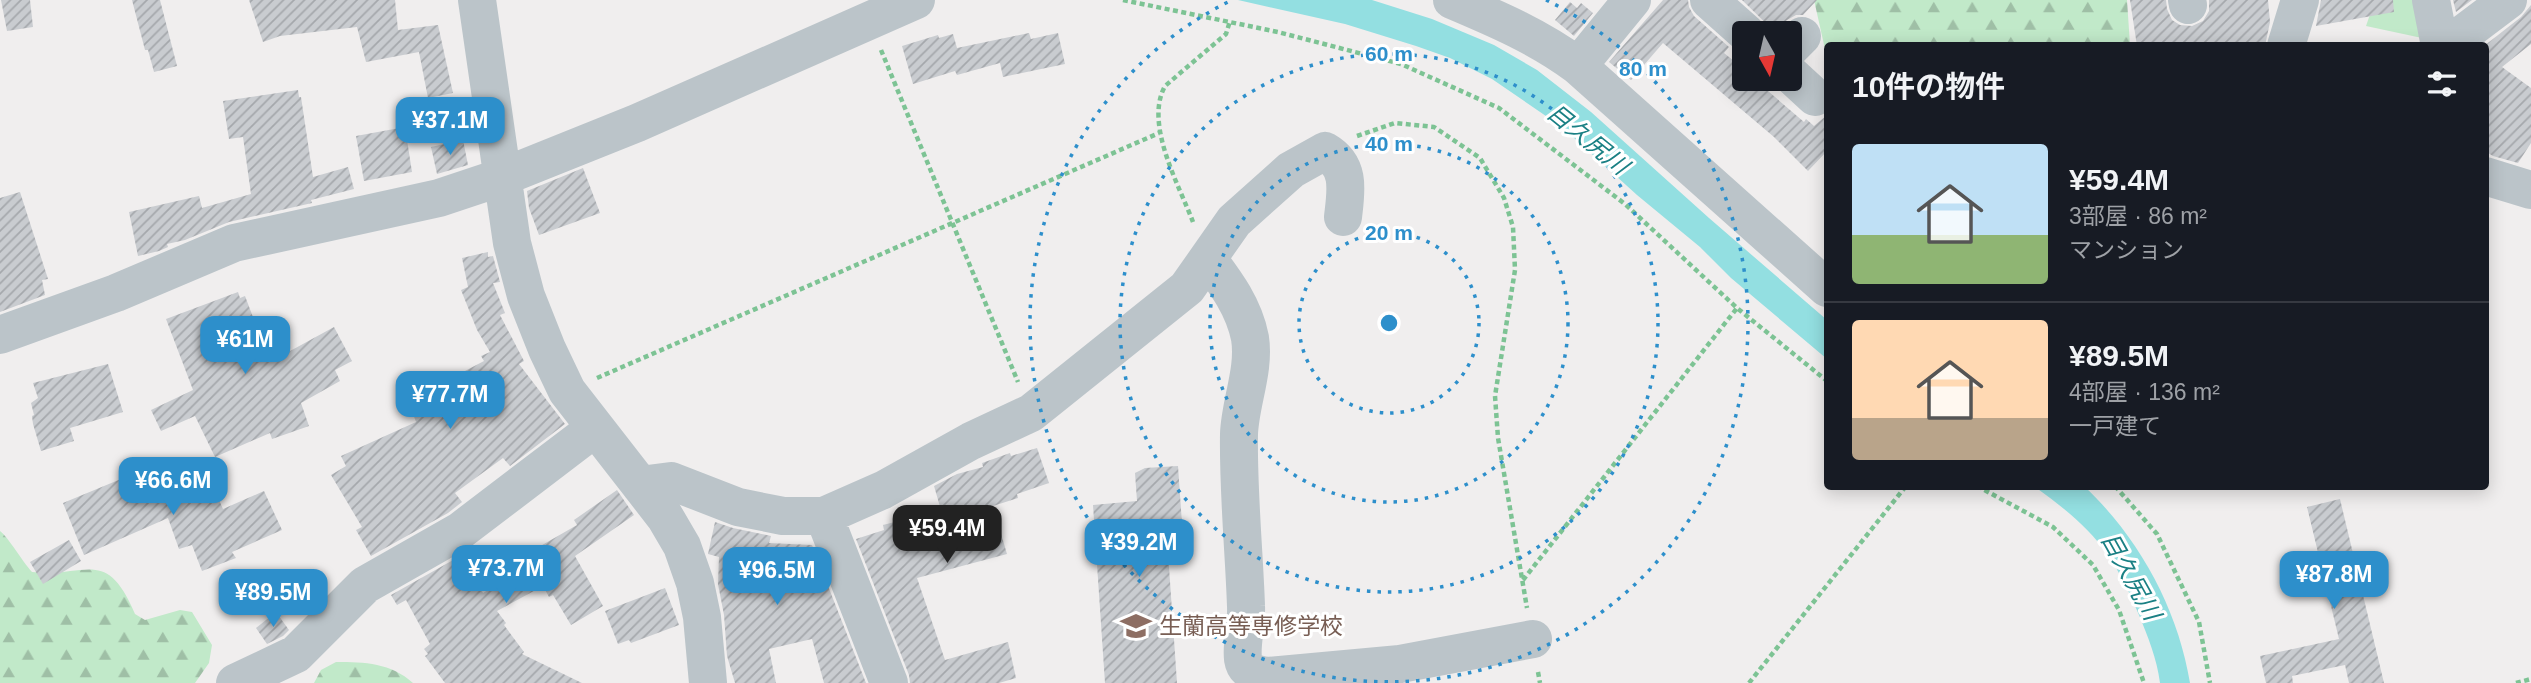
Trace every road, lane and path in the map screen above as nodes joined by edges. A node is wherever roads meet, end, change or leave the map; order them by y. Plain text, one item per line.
1 (477, 0) edge
2 (916, 0) edge
3 (1123, 0) edge
4 (1452, 0) edge
5 (1632, 0) edge
6 (1710, 0) edge
7 (2300, 0) edge
8 (2431, 0) edge
9 (2508, 0) edge
10 (869, 20) junction
11 (1230, 21) junction
12 (1733, 21) edge
13 (2287, 42) edge
14 (2439, 42) edge
15 (2452, 42) edge
16 (1578, 66) junction
17 (1159, 133) junction
18 (1325, 151) junction
19 (502, 177) junction
20 (2489, 177) edge
21 (2531, 190) edge
22 (1343, 217) dead end
23 (953, 224) junction
24 (1208, 258) junction
25 (1824, 285) edge
26 (1737, 308) junction
27 (0, 335) edge
28 (1824, 379) edge
29 (567, 391) junction
30 (1031, 413) junction
31 (594, 429) junction
32 (640, 485) junction
33 (1903, 490) edge
34 (1984, 490) edge
35 (2119, 490) edge
36 (824, 516) junction
37 (1522, 581) junction
38 (1533, 639) junction
39 (2531, 679) edge
40 (235, 683) edge
41 (708, 683) edge
42 (889, 683) edge
43 (1540, 683) edge
44 (1749, 683) edge
45 (2144, 683) edge
46 (2210, 683) edge
47 (2516, 683) edge

1 - 19 street
2 - 10 street
3 - 11 path
4 - 16 street
5 - 16 street
6 - 12 street
7 - 13 street
8 - 14 street
9 - 15 street
10 - 19 street
10 - 23 path
11 - 17 path
11 - 26 path
16 - 25 street
17 - 23 path
17 - 24 path
18 - 22 street
18 - 24 street
18 - 37 path
19 - 27 street
19 - 29 street
20 - 21 street
23 - 29 path
23 - 30 path
24 - 30 street
24 - 38 street
26 - 28 path
26 - 37 path
29 - 31 street
30 - 36 street
31 - 32 street
31 - 40 street
32 - 36 street
32 - 41 street
33 - 44 path
34 - 45 path
35 - 46 path
36 - 42 street
37 - 38 path
38 - 43 path
39 - 47 path

